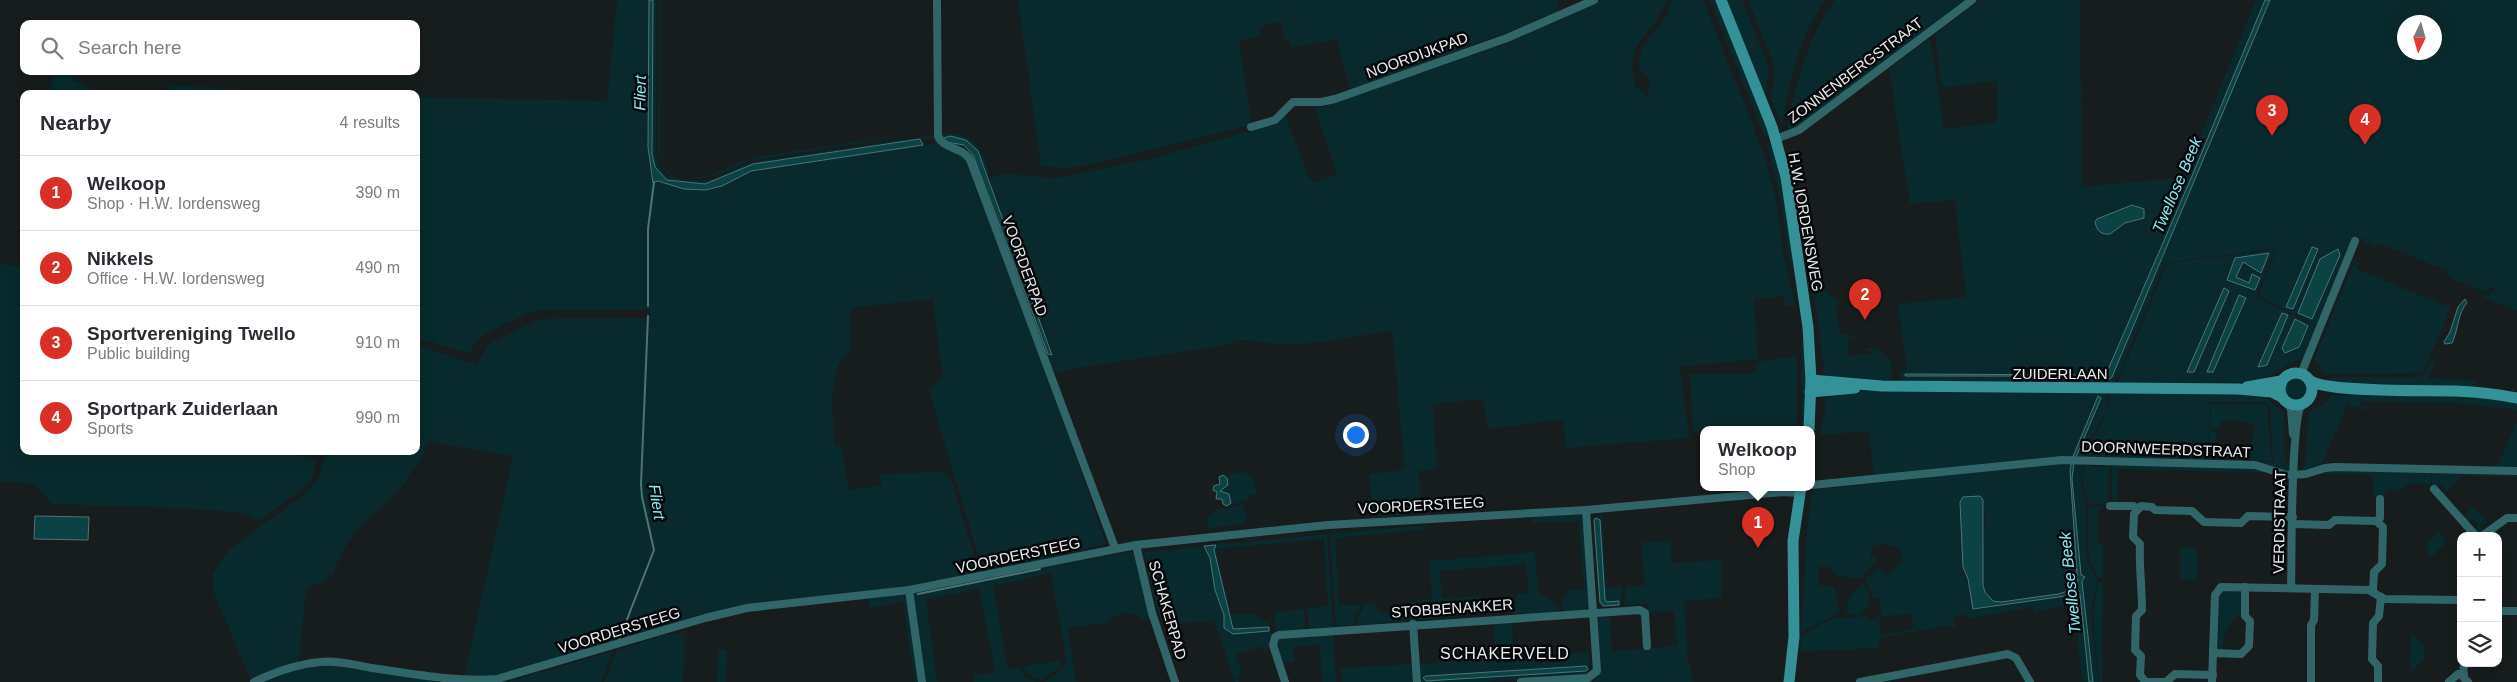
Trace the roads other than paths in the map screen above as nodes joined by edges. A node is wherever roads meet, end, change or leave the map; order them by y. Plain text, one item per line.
1 (937, 0) edge
2 (1594, 0) edge
3 (1721, 0) edge
4 (1972, 0) edge
5 (1251, 128) dead end
6 (1776, 139) junction
7 (2355, 241) dead end
8 (2305, 377) junction
9 (1810, 380) junction
10 (2281, 382) junction
11 (1882, 386) junction
12 (2238, 388) junction
13 (2356, 389) junction
14 (1810, 392) junction
15 (2517, 398) edge
16 (2284, 400) junction
17 (2306, 401) junction
18 (1809, 426) edge
19 (2294, 441) junction
20 (2517, 471) edge
21 (2294, 475) junction
22 (1815, 485) edge
23 (2434, 489) dead end
24 (1791, 491) edge
25 (1800, 491) edge
26 (2380, 499) dead end
27 (2110, 506) dead end
28 (1586, 510) junction
29 (2137, 510) junction
30 (2517, 518) edge
31 (2293, 520) junction
32 (2376, 521) junction
33 (2472, 532) edge
34 (2488, 532) edge
35 (1136, 545) junction
36 (1115, 548) junction
37 (2245, 587) junction
38 (2291, 588) junction
39 (2315, 589) junction
40 (908, 590) junction
41 (2373, 591) junction
42 (2381, 597) junction
43 (2457, 600) edge
44 (2502, 611) edge
45 (2517, 611) edge
46 (1594, 612) junction
47 (1413, 624) junction
48 (1648, 646) dead end
49 (2213, 653) junction
50 (2464, 667) edge
51 (2464, 674) junction
52 (1904, 678) edge
53 (2213, 678) edge
54 (2141, 680) edge
55 (254, 682) edge
56 (922, 682) edge
57 (1175, 682) edge
58 (1285, 682) edge
59 (1417, 682) edge
60 (1521, 682) edge
61 (1789, 682) edge
62 (1860, 682) edge
63 (2030, 682) edge
64 (2311, 682) edge
65 (2378, 682) edge
66 (2449, 682) edge
67 (2468, 682) edge

1 - 36 street, VOORDERPAD
2 - 5 street, NOORDIJKPAD
3 - 6 main road, H.W. IORDENSWEG
4 - 6 street, ZONNENBERGSTRAAT
6 - 9 main road, H.W. IORDENSWEG
7 - 8 street
8 - 10 main road
8 - 13 main road
8 - 17 main road
9 - 11 main road, ZUIDERLAAN
9 - 14 main road, H.W. IORDENSWEG
10 - 12 main road, ZUIDERLAAN
10 - 16 main road
11 - 12 main road, ZUIDERLAAN
11 - 14 main road, ZUIDERLAAN
12 - 16 main road, ZUIDERLAAN
13 - 15 main road
13 - 17 main road
14 - 18 main road, H.W. IORDENSWEG
16 - 17 main road
16 - 19 street, VERDISTRAAT
17 - 19 street, VERDISTRAAT
19 - 21 street, VERDISTRAAT
20 - 21 street, DOORNWEERDSTRAAT
21 - 22 street, DOORNWEERDSTRAAT
21 - 31 street, VERDISTRAAT
23 - 33 street
24 - 28 street, VOORDERSTEEG
25 - 61 main road
26 - 32 street
27 - 29 street
28 - 35 street, VOORDERSTEEG
28 - 46 street
29 - 31 street
29 - 54 street
30 - 34 street
31 - 32 street
31 - 38 street, VERDISTRAAT
32 - 41 street
35 - 36 street, VOORDERSTEEG
35 - 57 street, SCHAKERPAD
36 - 40 street, VOORDERSTEEG
37 - 38 street, VERDISTRAAT
37 - 49 street, VERDISTRAAT
37 - 49 street
38 - 39 street
39 - 41 street
39 - 64 street
40 - 55 street, VOORDERSTEEG
40 - 56 street
41 - 42 street
42 - 43 street
42 - 65 street
44 - 45 street
46 - 47 street, STOBBENAKKER
46 - 48 street, STOBBENAKKER
46 - 60 street
47 - 58 street, STOBBENAKKER
47 - 59 street
49 - 53 street, VERDISTRAAT
50 - 51 street
51 - 66 street
51 - 67 street
52 - 62 street
52 - 63 street
53 - 54 street

